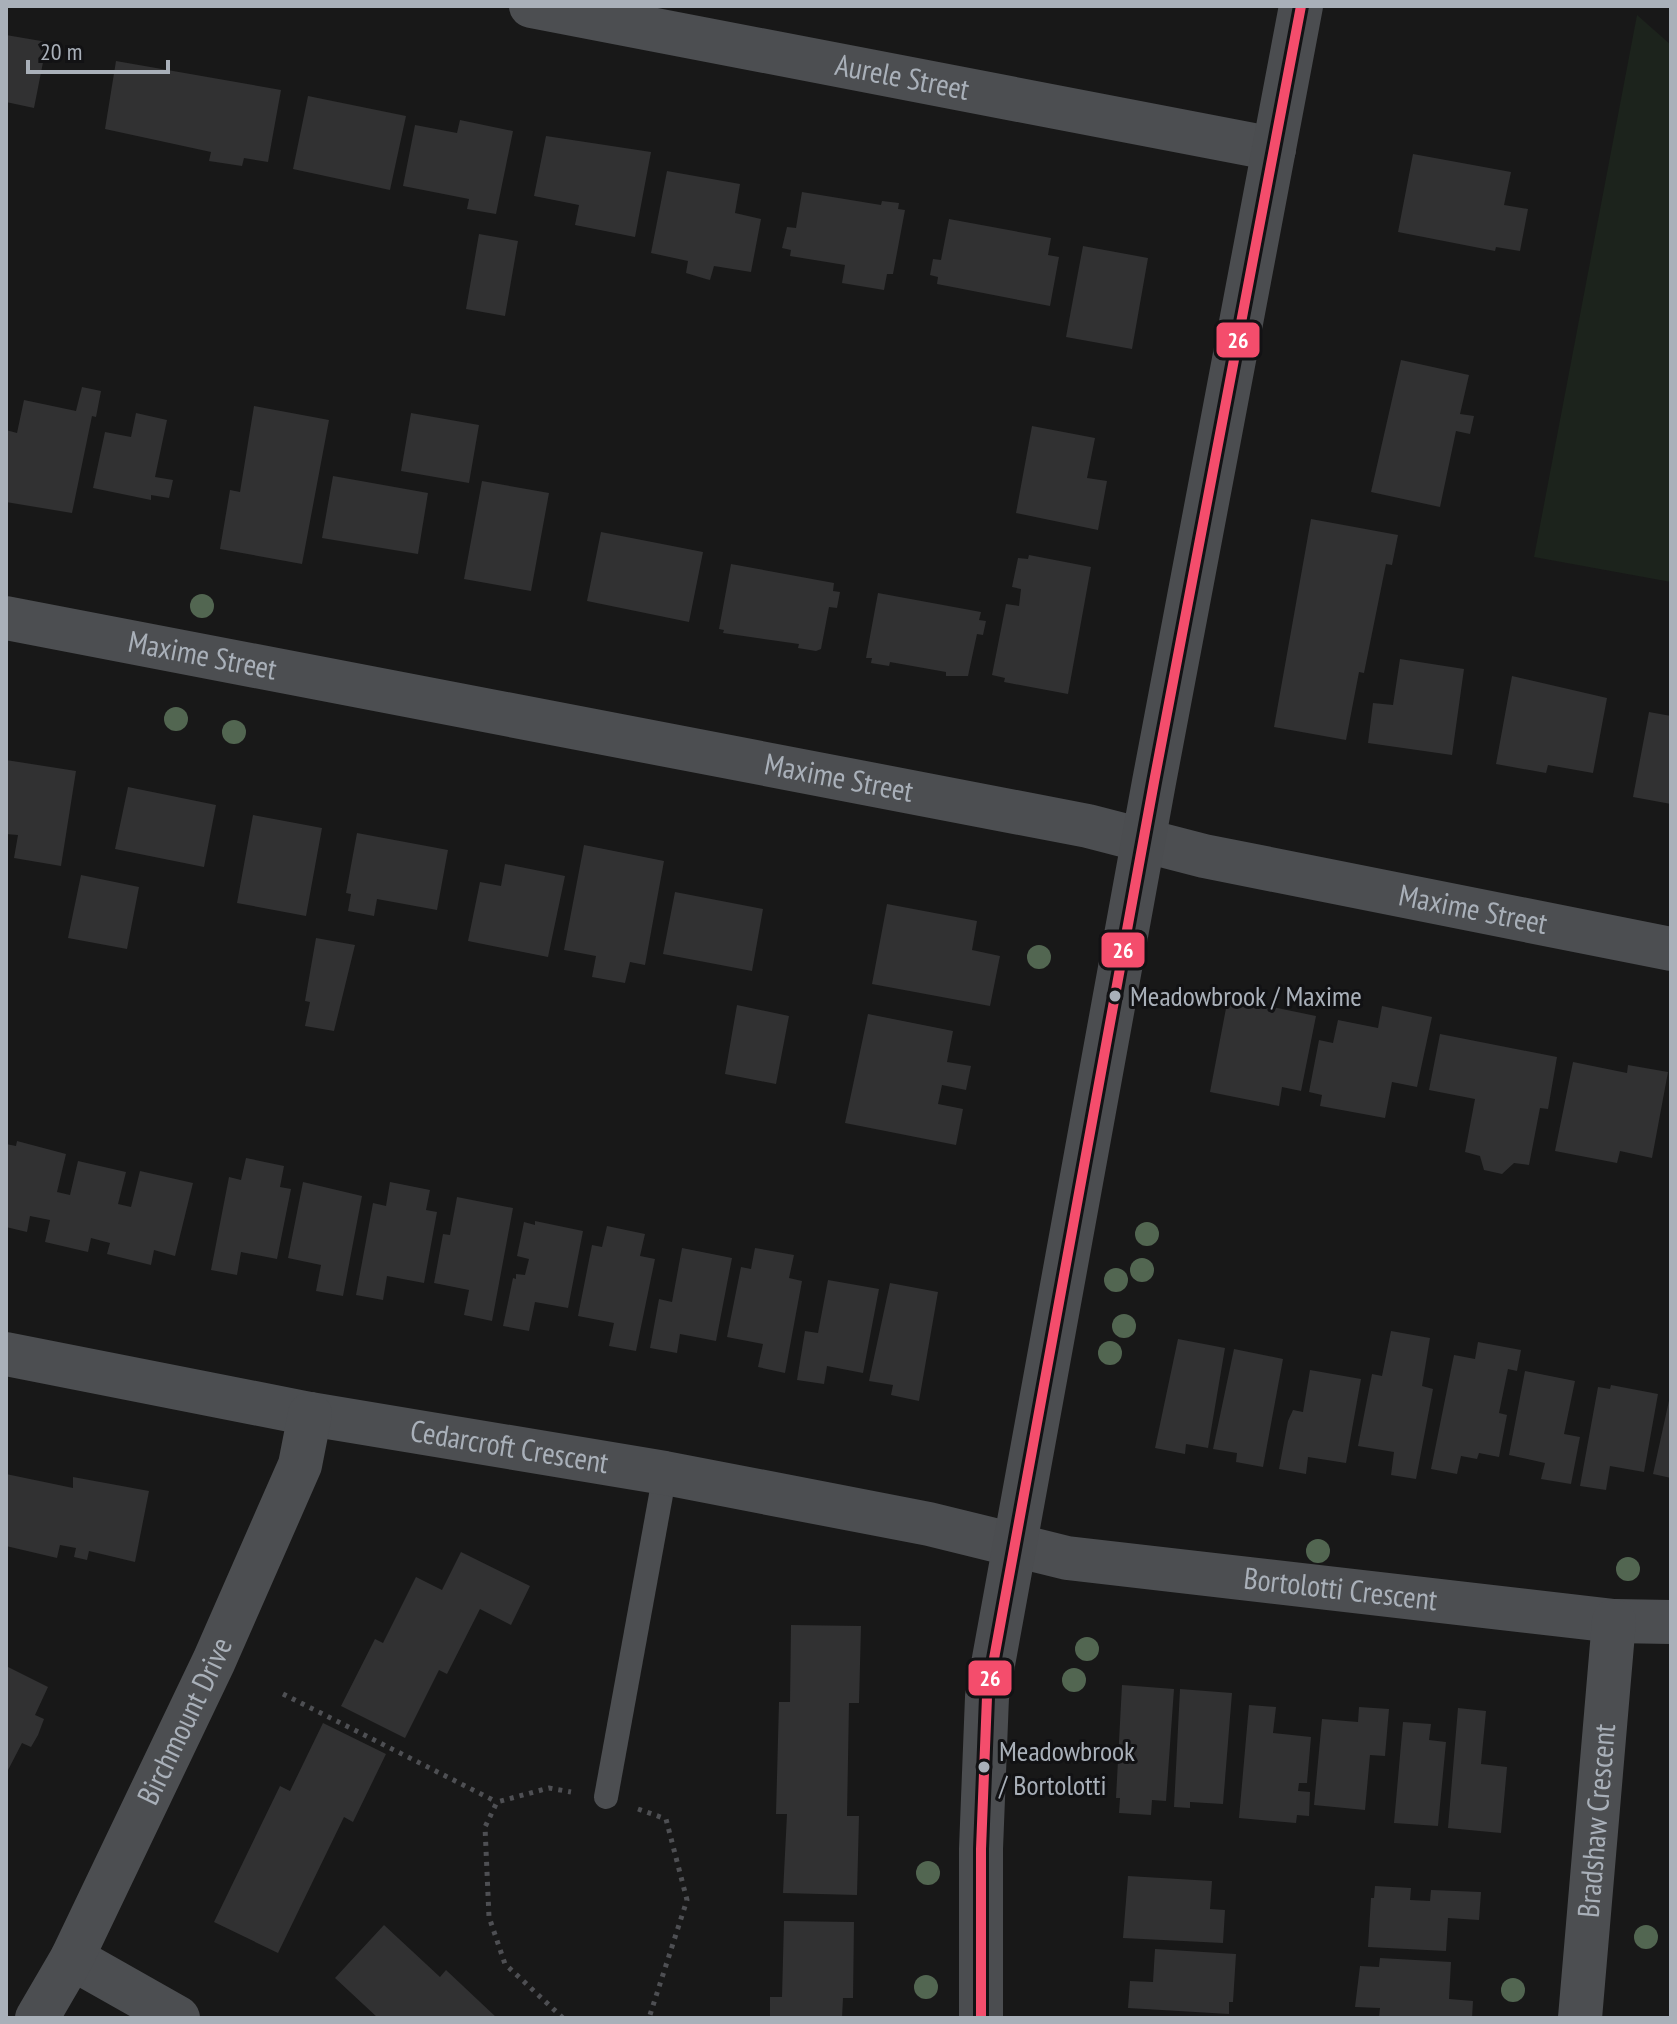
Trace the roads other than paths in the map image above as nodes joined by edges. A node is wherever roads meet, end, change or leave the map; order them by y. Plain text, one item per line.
1 (531, 6) edge
2 (1301, 6) edge
3 (1274, 149) junction
4 (6, 618) edge
5 (1143, 840) junction
6 (1671, 949) edge
7 (6, 1354) edge
8 (310, 1414) junction
9 (665, 1473) junction
10 (1012, 1546) junction
11 (1614, 1621) junction
12 (1671, 1622) edge
13 (606, 1797) road end
14 (72, 1958) junction
15 (37, 2018) edge
16 (178, 2018) edge
17 (981, 2018) edge
18 (1580, 2018) edge

1 - 3 street, Aurele Street
2 - 3 street
3 - 5 street
4 - 5 street, Maxime Street
5 - 6 street, Maxime Street
5 - 10 street
7 - 8 street, Cedarcroft Crescent
8 - 9 street, Cedarcroft Crescent
8 - 14 street, Birchmount Drive
9 - 10 street, Cedarcroft Crescent
9 - 13 lane
10 - 11 street, Bortolotti Crescent
10 - 17 street
11 - 12 street, Bortolotti Crescent
11 - 18 street, Bradshaw Crescent
14 - 15 street, Birchmount Drive
14 - 16 street

